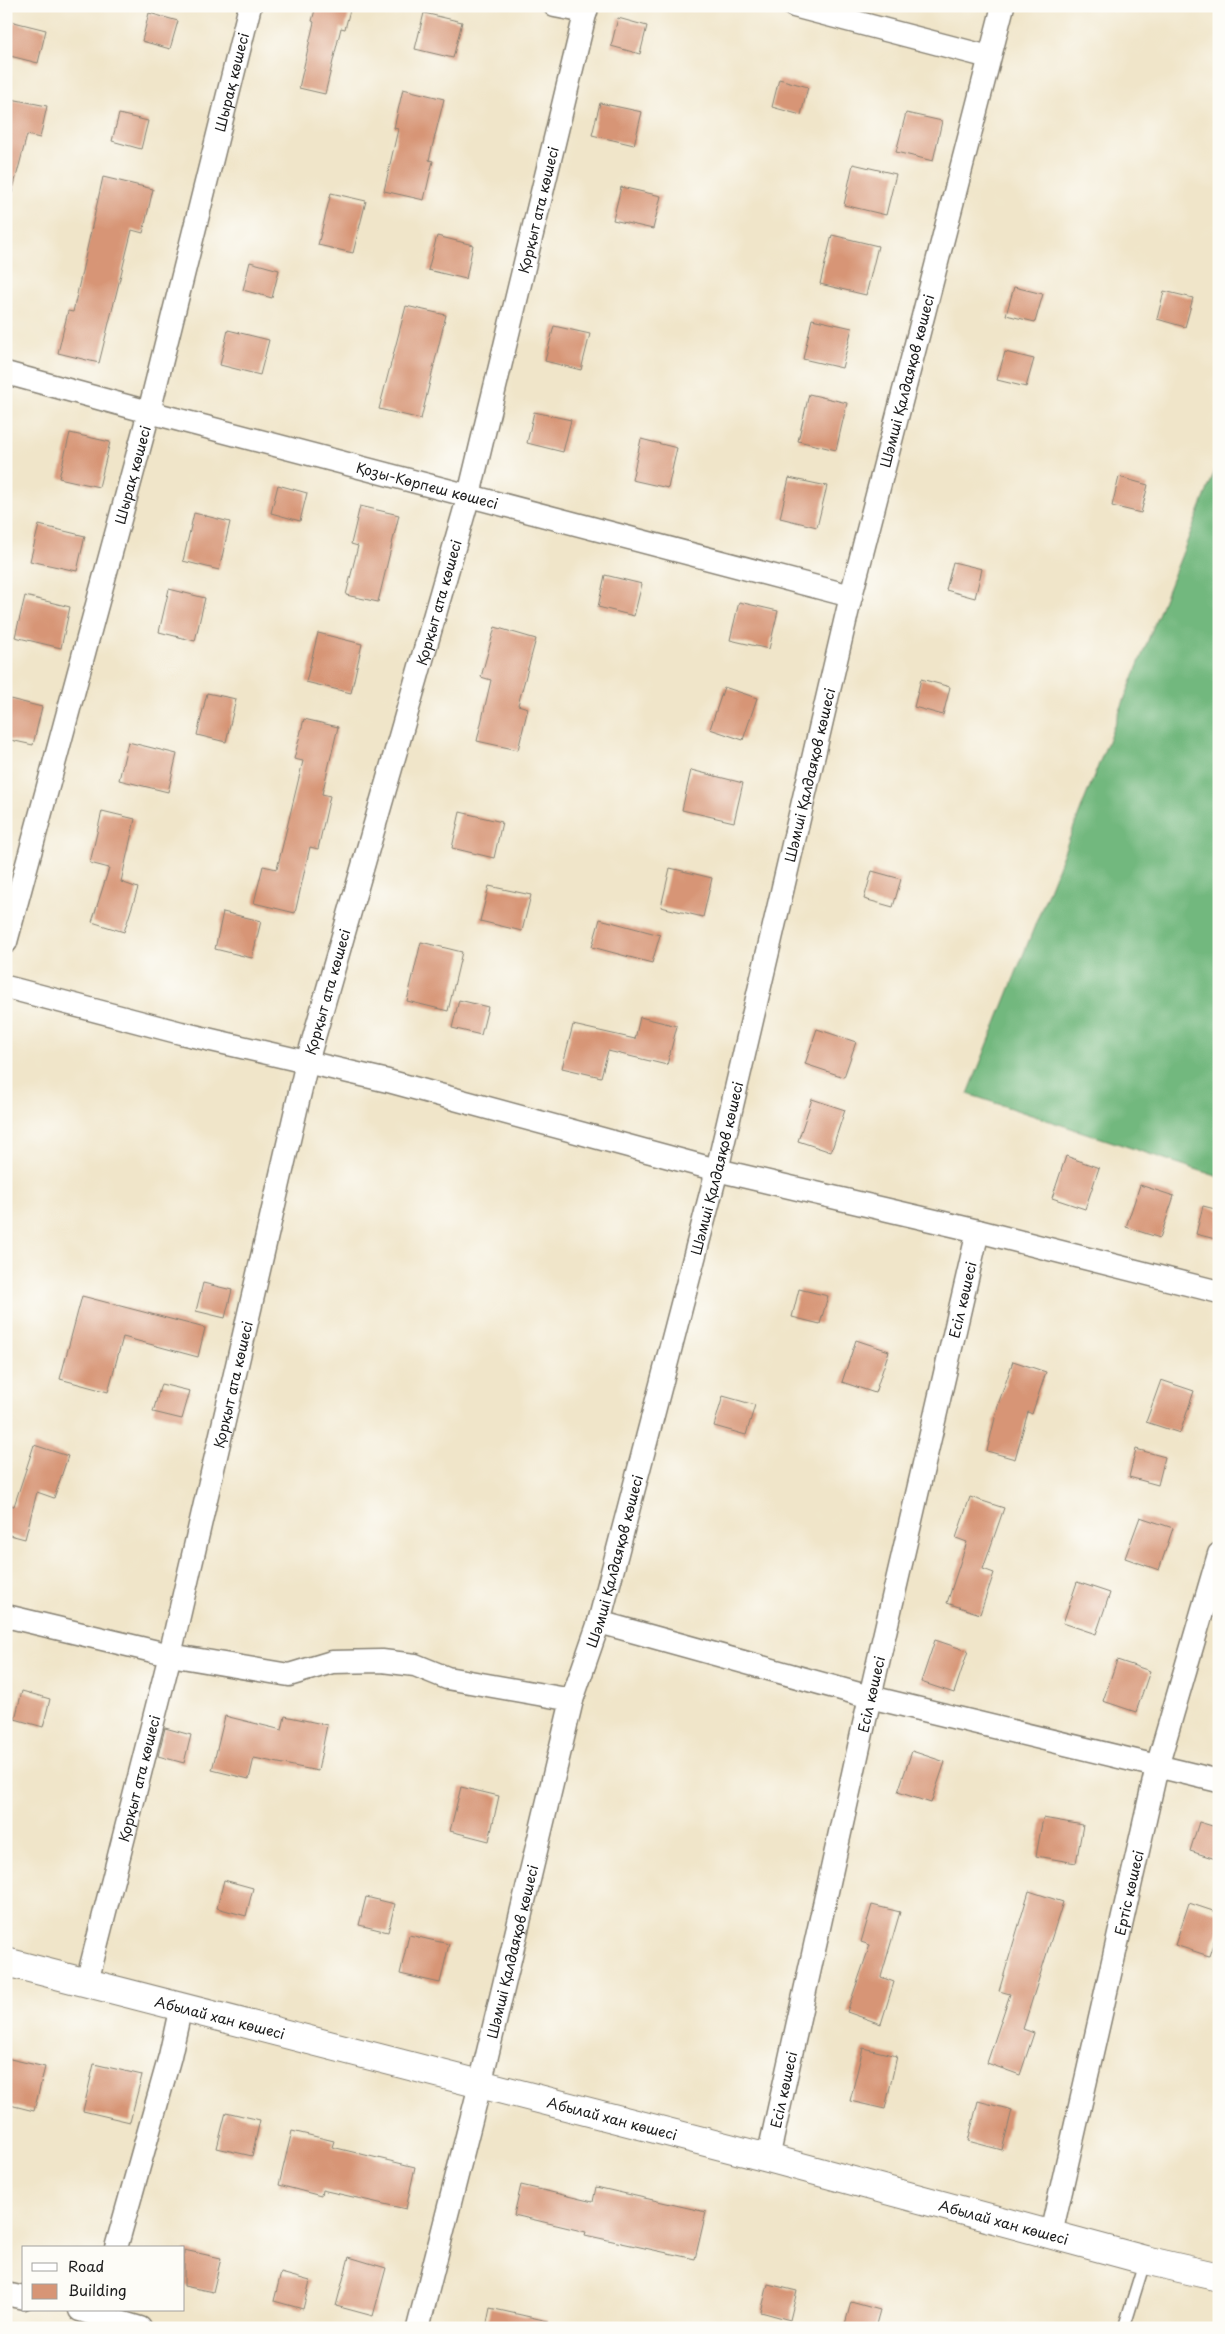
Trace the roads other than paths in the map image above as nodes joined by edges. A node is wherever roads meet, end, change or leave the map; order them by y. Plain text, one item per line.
1 (250, 6) edge
2 (555, 6) edge
3 (794, 6) edge
4 (1003, 6) edge
5 (587, 9) edge
6 (989, 56) junction
7 (6, 373) edge
8 (149, 412) junction
9 (469, 495) junction
10 (851, 596) junction
11 (6, 942) edge
12 (6, 986) edge
13 (306, 1062) junction
14 (717, 1170) junction
15 (978, 1231) junction
16 (1219, 1292) edge
17 (1219, 1554) edge
18 (6, 1616) edge
19 (599, 1622) junction
20 (170, 1655) junction
21 (870, 1697) junction
22 (572, 1700) junction
23 (1157, 1767) junction
24 (1219, 1781) edge
25 (6, 1962) edge
26 (87, 1982) junction
27 (181, 2006) junction
28 (480, 2085) junction
29 (768, 2158) junction
30 (1051, 2234) junction
31 (117, 2246) edge
32 (1145, 2260) junction
33 (1219, 2277) edge
34 (6, 2294) edge
35 (22, 2298) edge
36 (92, 2316) edge
37 (140, 2328) edge
38 (418, 2328) edge
39 (1124, 2328) edge

1 - 8 street, Шырақ көшесі
2 - 5 street
3 - 6 street
4 - 6 street, Шәмші Қалдаяқов көшесі
5 - 9 street, Қорқыт ата көшесі
6 - 10 street, Шәмші Қалдаяқов көшесі
7 - 8 street, Қозы-Көрпеш көшесі
8 - 9 street, Қозы-Көрпеш көшесі
8 - 11 street, Шырақ көшесі
9 - 10 street, Қозы-Көрпеш көшесі
9 - 13 street, Қорқыт ата көшесі
10 - 14 street, Шәмші Қалдаяқов көшесі
12 - 13 street
13 - 14 street
13 - 20 street, Қорқыт ата көшесі
14 - 15 street
14 - 19 street, Шәмші Қалдаяқов көшесі
15 - 16 street
15 - 21 street, Есіл көшесі
17 - 23 street, Ертіс көшесі
18 - 20 street
19 - 21 street
19 - 22 street, Шәмші Қалдаяқов көшесі
20 - 22 street
20 - 26 street, Қорқыт ата көшесі
21 - 23 street
21 - 29 street, Есіл көшесі
22 - 28 street, Шәмші Қалдаяқов көшесі
23 - 24 street
23 - 30 street, Ертіс көшесі
25 - 26 street, Абылай хан көшесі
26 - 27 street, Абылай хан көшесі
27 - 28 street, Абылай хан көшесі
27 - 31 street
28 - 29 street, Абылай хан көшесі
28 - 38 street, Шәмші Қалдаяқов көшесі
29 - 30 street, Абылай хан көшесі
30 - 32 street, Абылай хан көшесі
32 - 33 street, Абылай хан көшесі
32 - 39 lane
34 - 35 street
36 - 37 street

